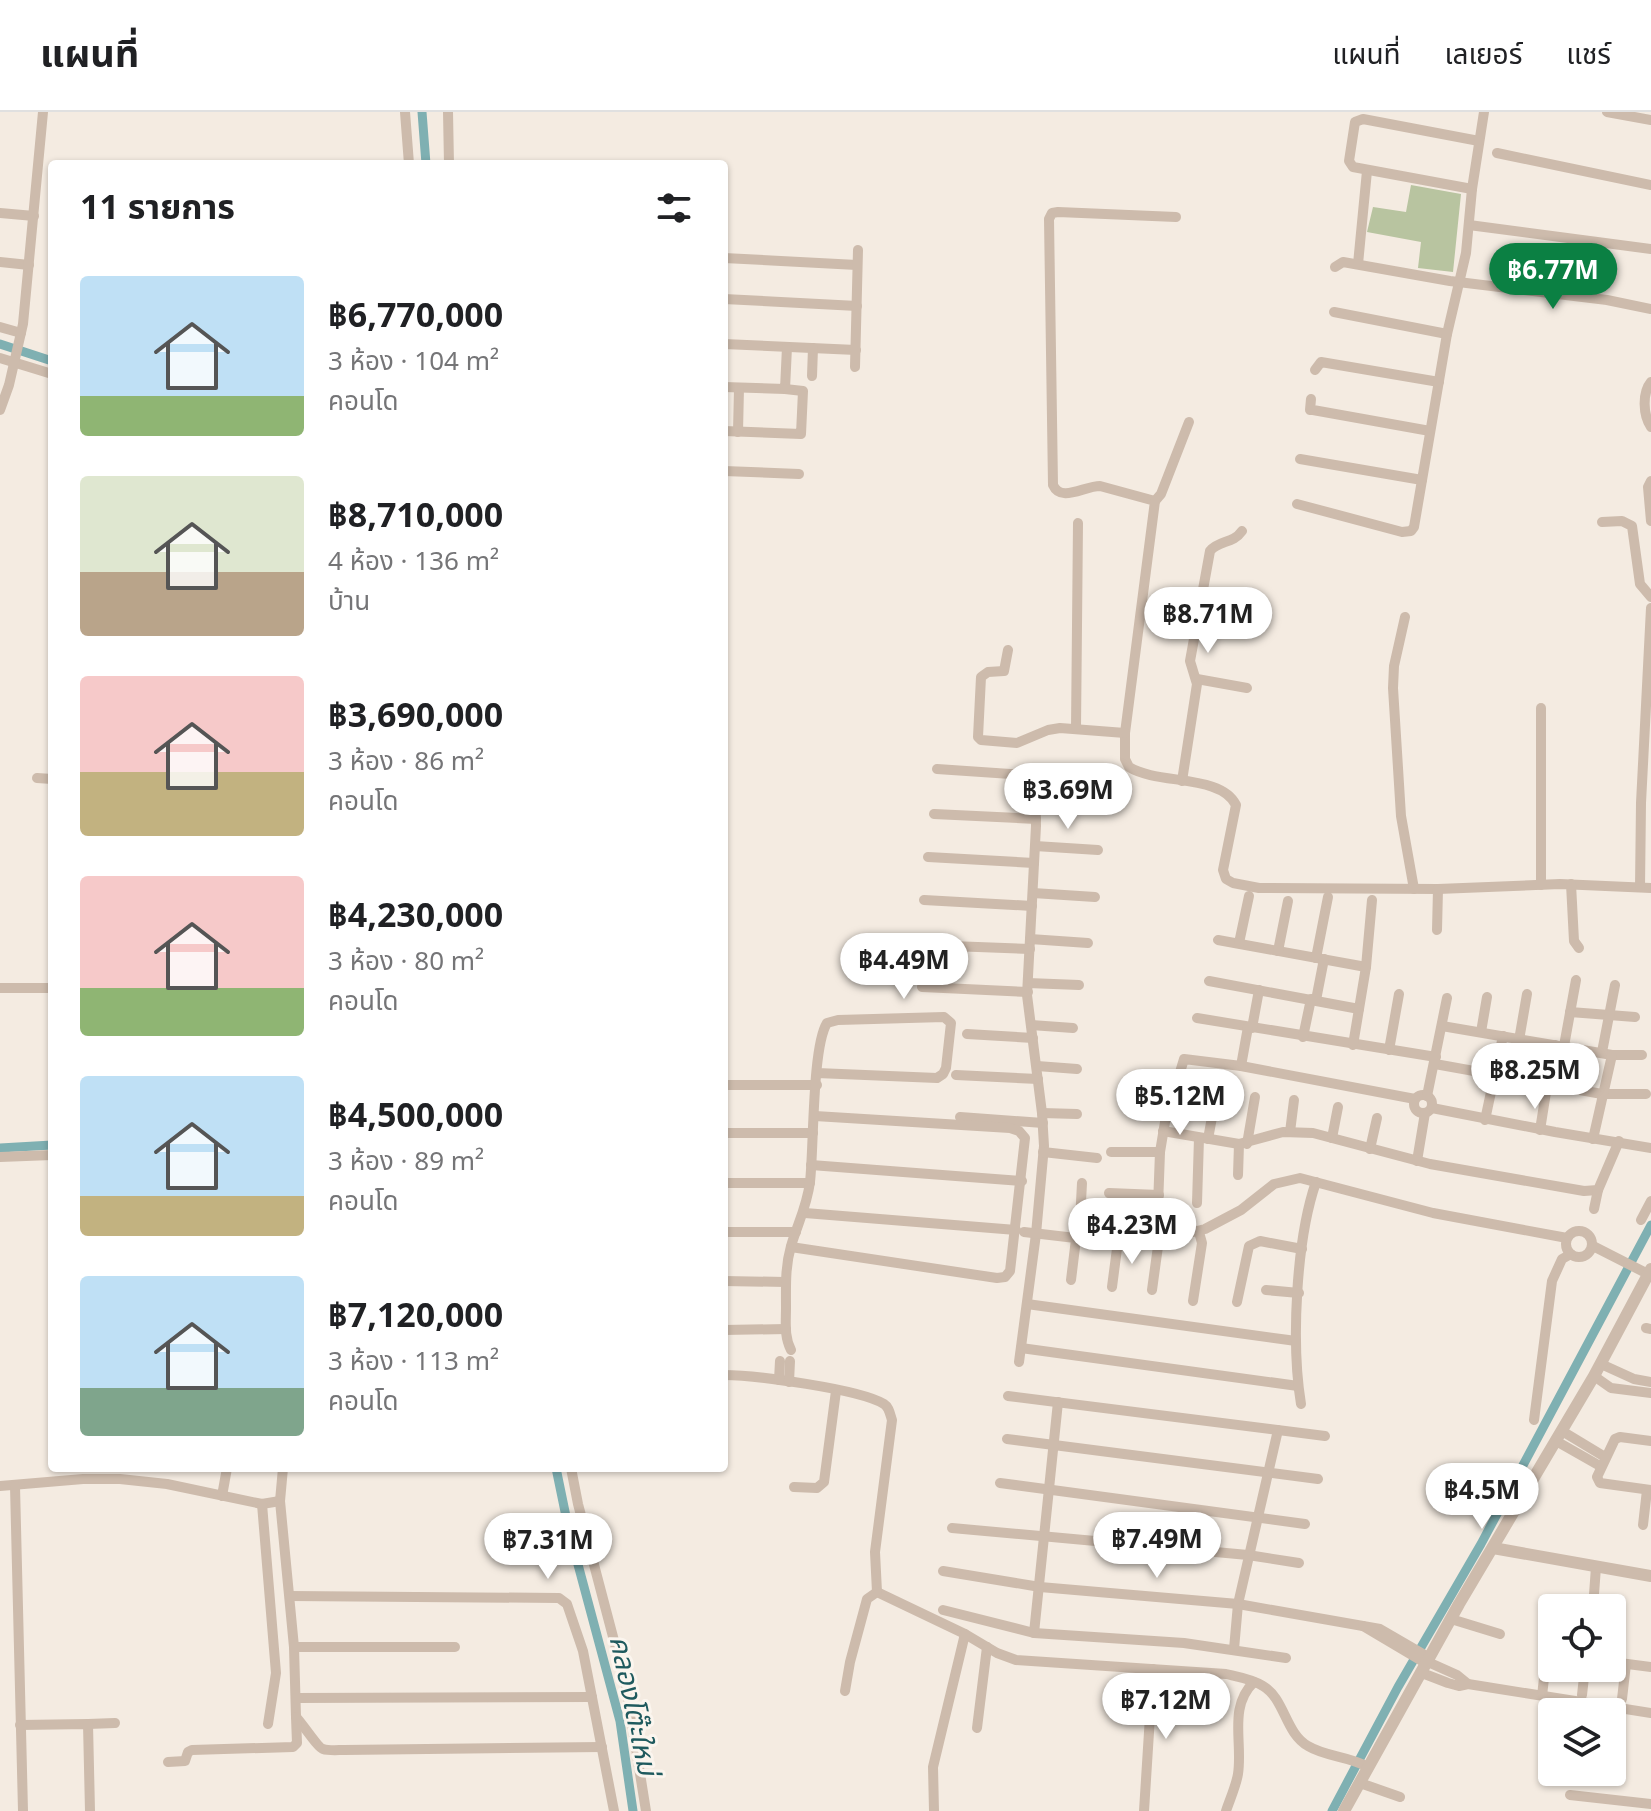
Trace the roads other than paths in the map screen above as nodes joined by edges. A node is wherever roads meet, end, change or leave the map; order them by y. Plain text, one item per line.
1 (43, 112) edge
2 (405, 112) edge
3 (448, 112) edge
4 (1484, 112) edge
5 (1607, 112) edge
6 (1651, 120) edge
7 (1479, 141) junction
8 (1497, 153) dead end
9 (409, 160) edge
10 (449, 160) edge
11 (1367, 171) junction
12 (1651, 185) edge
13 (1472, 189) junction
14 (0, 213) edge
15 (34, 216) junction
16 (1176, 217) dead end
17 (1469, 225) junction
18 (1651, 249) edge
19 (858, 250) dead end
20 (728, 258) edge
21 (0, 262) edge
22 (1358, 264) junction
23 (29, 265) junction
24 (857, 265) junction
25 (1335, 267) dead end
26 (1459, 282) junction
27 (728, 299) edge
28 (857, 306) junction
29 (1651, 309) edge
30 (1334, 312) dead end
31 (0, 327) edge
32 (1447, 334) junction
33 (20, 337) junction
34 (728, 344) edge
35 (787, 347) junction
36 (813, 348) junction
37 (856, 350) junction
38 (0, 358) edge
39 (15, 358) junction
40 (855, 367) dead end
41 (1315, 370) dead end
42 (48, 372) edge
43 (812, 376) dead end
44 (1439, 382) junction
45 (1651, 382) edge
46 (728, 387) edge
47 (739, 388) junction
48 (785, 389) junction
49 (1311, 399) dead end
50 (0, 410) edge
51 (1189, 422) dead end
52 (1651, 427) edge
53 (728, 431) edge
54 (1430, 431) junction
55 (738, 432) junction
56 (1300, 459) dead end
57 (728, 471) edge
58 (799, 474) dead end
59 (1422, 480) junction
60 (1651, 481) edge
61 (1155, 501) junction
62 (1297, 504) dead end
63 (1651, 521) edge
64 (1602, 522) dead end
65 (1078, 523) dead end
66 (1242, 531) dead end
67 (1651, 597) edge
68 (1651, 608) edge
69 (1405, 617) dead end
70 (1008, 650) dead end
71 (1197, 679) junction
72 (1247, 688) dead end
73 (1541, 708) dead end
74 (1076, 728) junction
75 (1125, 733) junction
76 (937, 769) dead end
77 (37, 778) dead end
78 (48, 779) edge
79 (1182, 781) junction
80 (934, 814) dead end
81 (1036, 819) junction
82 (1035, 846) junction
83 (1098, 850) dead end
84 (928, 857) dead end
85 (1034, 863) junction
86 (1571, 884) junction
87 (1541, 885) junction
88 (1646, 888) edge
89 (1414, 889) junction
90 (1438, 889) junction
91 (1033, 893) junction
92 (1249, 896) dead end
93 (1095, 897) dead end
94 (1328, 897) dead end
95 (924, 900) dead end
96 (1372, 900) dead end
97 (1288, 901) dead end
98 (1032, 906) junction
99 (1437, 930) dead end
100 (1218, 940) dead end
101 (1088, 943) dead end
102 (1239, 943) junction
103 (1030, 944) junction
104 (924, 945) dead end
105 (1579, 948) dead end
106 (1278, 951) junction
107 (1320, 958) junction
108 (1366, 967) junction
109 (1576, 980) dead end
110 (1209, 981) dead end
111 (1079, 985) dead end
112 (1615, 985) dead end
113 (922, 987) dead end
114 (0, 988) edge
115 (48, 988) edge
116 (1028, 988) junction
117 (1259, 990) junction
118 (1399, 994) dead end
119 (1527, 994) dead end
120 (1487, 997) dead end
121 (1447, 998) dead end
122 (1314, 1000) junction
123 (1359, 1009) junction
124 (1570, 1012) junction
125 (1609, 1017) junction
126 (1635, 1017) dead end
127 (1197, 1018) dead end
128 (1031, 1025) junction
129 (1442, 1026) junction
130 (1073, 1028) dead end
131 (1250, 1028) junction
132 (1481, 1032) junction
133 (967, 1034) dead end
134 (1503, 1036) junction
135 (1303, 1037) junction
136 (1033, 1038) junction
137 (1519, 1040) junction
138 (1353, 1045) junction
139 (1560, 1046) junction
140 (1389, 1050) junction
141 (1607, 1054) junction
142 (1642, 1055) dead end
143 (1436, 1060) junction
144 (1037, 1066) junction
145 (1241, 1066) junction
146 (1077, 1069) dead end
147 (817, 1073) junction
148 (956, 1075) dead end
149 (1495, 1076) junction
150 (1038, 1079) junction
151 (728, 1085) edge
152 (817, 1085) junction
153 (1548, 1086) junction
154 (1217, 1090) dead end
155 (1602, 1094) junction
156 (1646, 1094) dead end
157 (1255, 1097) dead end
158 (1421, 1098) junction
159 (1294, 1100) dead end
160 (1338, 1107) dead end
161 (1428, 1111) junction
162 (1077, 1114) dead end
163 (815, 1116) junction
164 (960, 1117) dead end
165 (1043, 1118) junction
166 (1377, 1118) dead end
167 (1485, 1120) junction
168 (1540, 1130) junction
169 (1163, 1131) junction
170 (1290, 1132) junction
171 (728, 1133) edge
172 (813, 1133) junction
173 (1204, 1138) junction
174 (1332, 1138) junction
175 (1651, 1138) edge
176 (1593, 1139) junction
177 (1619, 1141) junction
178 (1633, 1143) junction
179 (1243, 1144) junction
180 (1651, 1148) edge
181 (1370, 1149) junction
182 (1043, 1152) junction
183 (1111, 1152) dead end
184 (1160, 1152) junction
185 (48, 1155) edge
186 (0, 1157) edge
187 (1097, 1158) dead end
188 (1417, 1161) junction
189 (811, 1165) junction
190 (1238, 1175) dead end
191 (1022, 1181) junction
192 (1316, 1182) junction
193 (728, 1183) edge
194 (810, 1183) junction
195 (1082, 1183) dead end
196 (1598, 1190) junction
197 (1109, 1193) dead end
198 (1651, 1201) edge
199 (1197, 1203) dead end
200 (1594, 1209) dead end
201 (805, 1213) junction
202 (1641, 1220) dead end
203 (1020, 1231) junction
204 (728, 1232) edge
205 (796, 1232) junction
206 (1199, 1232) junction
207 (1036, 1234) junction
208 (1567, 1238) junction
209 (1078, 1239) junction
210 (1159, 1239) junction
211 (1118, 1241) junction
212 (1593, 1246) junction
213 (791, 1247) junction
214 (1302, 1249) junction
215 (1571, 1254) junction
216 (1647, 1271) edge
217 (1071, 1280) dead end
218 (728, 1281) edge
219 (785, 1282) junction
220 (1112, 1287) dead end
221 (1152, 1290) dead end
222 (1266, 1290) dead end
223 (1299, 1293) junction
224 (1193, 1301) dead end
225 (1237, 1302) dead end
226 (1027, 1304) junction
227 (728, 1331) edge
228 (1296, 1341) junction
229 (786, 1348) junction
230 (1021, 1348) junction
231 (1019, 1362) dead end
232 (1601, 1364) junction
233 (728, 1375) edge
234 (1594, 1376) junction
235 (784, 1381) junction
236 (1298, 1386) junction
237 (1647, 1387) edge
238 (836, 1391) junction
239 (1008, 1396) dead end
240 (1058, 1402) junction
241 (1301, 1404) dead end
242 (1534, 1420) dead end
243 (1278, 1430) junction
244 (1325, 1436) dead end
245 (1559, 1436) junction
246 (1007, 1439) dead end
247 (1651, 1441) edge
248 (1053, 1444) junction
249 (1602, 1462) junction
250 (226, 1472) edge
251 (283, 1472) edge
252 (572, 1472) edge
253 (1267, 1472) junction
254 (1318, 1479) dead end
255 (1000, 1483) dead end
256 (0, 1486) edge
257 (15, 1486) junction
258 (794, 1487) dead end
259 (1049, 1489) junction
260 (1649, 1490) edge
261 (222, 1496) junction
262 (280, 1501) junction
263 (262, 1504) junction
264 (1257, 1517) junction
265 (1305, 1524) dead end
266 (1643, 1525) dead end
267 (952, 1528) dead end
268 (1045, 1536) junction
269 (1493, 1548) junction
270 (1248, 1555) junction
271 (1299, 1563) dead end
272 (1596, 1567) junction
273 (943, 1571) dead end
274 (1651, 1576) edge
275 (1040, 1587) junction
276 (877, 1592) junction
277 (1594, 1594) edge
278 (290, 1596) junction
279 (1238, 1604) junction
280 (943, 1610) dead end
281 (1451, 1619) junction
282 (1034, 1633) junction
283 (965, 1634) junction
284 (1500, 1634) dead end
285 (294, 1647) junction
286 (455, 1647) dead end
287 (987, 1647) junction
288 (1234, 1649) junction
289 (1286, 1658) dead end
290 (1425, 1662) junction
291 (1626, 1664) edge
292 (1651, 1667) edge
293 (1153, 1669) junction
294 (1254, 1682) junction
295 (1544, 1682) edge
296 (1583, 1682) edge
297 (845, 1691) dead end
298 (1582, 1695) dead end
299 (1542, 1696) junction
300 (592, 1697) junction
301 (296, 1698) junction
302 (1651, 1713) edge
303 (296, 1717) junction
304 (115, 1723) dead end
305 (88, 1724) junction
306 (268, 1724) dead end
307 (20, 1725) junction
308 (977, 1728) dead end
309 (602, 1747) junction
310 (168, 1762) dead end
311 (1366, 1765) junction
312 (1360, 1783) junction
313 (1570, 1795) dead end
314 (1400, 1797) dead end
315 (1651, 1804) edge
316 (1628, 1806) edge
317 (23, 1811) edge
318 (90, 1811) edge
319 (614, 1811) edge
320 (646, 1811) edge
321 (934, 1811) edge
322 (1144, 1811) edge
323 (1226, 1811) edge
324 (1344, 1811) edge

1 - 15 street
2 - 9 street
3 - 10 street
4 - 7 street
5 - 6 street
7 - 11 street
7 - 13 street
8 - 12 street
11 - 13 street
11 - 22 street
13 - 17 street
14 - 15 street
15 - 23 street
16 - 61 street
17 - 18 street
17 - 26 street
19 - 24 street
20 - 24 street
21 - 23 street
22 - 25 street
22 - 26 street
23 - 33 street
24 - 28 street
26 - 29 street
26 - 32 street
27 - 28 street
28 - 37 street
30 - 32 street
31 - 33 street
32 - 44 street
33 - 39 street
34 - 35 street
35 - 36 street
35 - 48 street
36 - 37 street
36 - 43 street
37 - 40 street
38 - 39 street
39 - 42 street
39 - 50 street
41 - 44 street
44 - 54 street
45 - 52 street
46 - 47 street
47 - 48 street
47 - 55 street
48 - 55 street
49 - 54 street
51 - 61 street
53 - 55 street
54 - 59 street
56 - 59 street
57 - 58 street
59 - 62 street
60 - 63 street
61 - 75 street
64 - 67 street
65 - 74 street
66 - 71 street
68 - 88 street
69 - 89 street
70 - 74 street
71 - 72 street
71 - 79 street
73 - 87 street
74 - 75 street
75 - 79 street
76 - 81 street
77 - 78 street
79 - 89 street
80 - 81 street
81 - 82 street
82 - 83 street
82 - 85 street
84 - 85 street
85 - 91 street
86 - 87 street
86 - 88 street
86 - 105 street
87 - 90 street
89 - 90 street
90 - 99 street
91 - 93 street
91 - 98 street
92 - 102 street
94 - 107 street
95 - 98 street
96 - 108 street
97 - 106 street
98 - 103 street
100 - 102 street
101 - 103 street
102 - 106 street
103 - 104 street
103 - 116 street
106 - 107 street
107 - 108 street
107 - 122 street
108 - 123 street
109 - 124 street
110 - 117 street
111 - 116 street
112 - 125 street
113 - 116 street
114 - 115 street
116 - 128 street
117 - 122 street
117 - 131 street
118 - 140 street
119 - 137 street
120 - 132 street
121 - 129 street
122 - 123 street
122 - 135 street
123 - 138 street
124 - 125 street
124 - 139 street
125 - 126 street
125 - 141 street
127 - 131 street
128 - 130 street
128 - 136 street
129 - 132 street
129 - 143 street
131 - 135 street
131 - 145 street
132 - 134 street
133 - 136 street
134 - 137 street
134 - 149 street
135 - 138 street
136 - 144 street
137 - 139 street
138 - 140 street
139 - 141 street
139 - 153 street
140 - 143 street
141 - 142 street
141 - 155 street
143 - 149 street
143 - 158 street
144 - 146 street
144 - 150 street
145 - 158 street
145 - 169 street
147 - 147 street
147 - 152 street
148 - 150 street
149 - 153 street
149 - 167 street
150 - 165 street
151 - 152 street
152 - 163 street
153 - 155 street
153 - 168 street
154 - 173 street
155 - 156 street
155 - 176 street
157 - 179 street
158 - 161 street
158 - 161 street
159 - 170 street
160 - 174 street
161 - 167 street
161 - 188 street
162 - 165 street
163 - 172 street
163 - 191 street
164 - 165 street
165 - 182 street
166 - 181 street
167 - 168 street
168 - 176 street
169 - 173 street
169 - 184 street
170 - 174 street
170 - 179 street
171 - 172 street
172 - 189 street
173 - 179 street
173 - 199 street
174 - 181 street
175 - 178 street
176 - 177 street
177 - 178 street
177 - 196 street
178 - 180 street
179 - 190 street
181 - 188 street
182 - 187 street
182 - 207 street
183 - 184 street
184 - 197 street
185 - 186 street
188 - 196 street
189 - 191 street
189 - 194 street
191 - 203 street
192 - 206 street
192 - 208 street
192 - 214 street
193 - 194 street
194 - 201 street
195 - 209 street
196 - 200 street
198 - 202 street
201 - 203 street
201 - 205 street
203 - 207 street
203 - 213 street
204 - 205 street
205 - 213 street
206 - 210 street
206 - 224 street
207 - 209 street
207 - 226 street
208 - 212 street
208 - 215 street
209 - 211 street
209 - 217 street
210 - 211 street
210 - 221 street
211 - 220 street
212 - 215 street
212 - 216 street
213 - 219 street
214 - 223 street
214 - 225 street
215 - 242 street
216 - 232 street
218 - 219 street
219 - 229 street
222 - 223 street
223 - 228 street
226 - 228 street
226 - 230 street
227 - 229 street
228 - 236 street
229 - 235 street
230 - 231 street
230 - 236 street
232 - 234 street
232 - 237 street
233 - 235 street
234 - 237 street
234 - 245 street
235 - 238 street
236 - 241 street
238 - 258 street
238 - 276 street
239 - 240 street
240 - 243 street
240 - 248 street
243 - 244 street
243 - 253 street
245 - 249 street
245 - 269 street
246 - 248 street
247 - 249 street
248 - 253 street
248 - 259 street
249 - 260 street
250 - 261 street
251 - 262 street
252 - 320 street
253 - 254 street
253 - 264 street
255 - 259 street
256 - 257 street
257 - 261 street
257 - 307 street
259 - 264 street
259 - 268 street
260 - 266 street
261 - 263 street
262 - 263 street
262 - 278 street
263 - 306 street
264 - 265 street
264 - 270 street
267 - 268 street
268 - 270 street
268 - 275 street
269 - 272 street
269 - 281 street
270 - 271 street
270 - 279 street
272 - 274 street
272 - 277 street
273 - 275 street
275 - 279 street
275 - 282 street
276 - 283 street
276 - 297 street
278 - 285 street
278 - 300 street
279 - 288 street
279 - 290 street
280 - 282 street
281 - 284 street
281 - 290 street
282 - 288 street
283 - 287 street
283 - 321 street
285 - 286 street
285 - 301 street
287 - 293 street
287 - 308 street
288 - 289 street
290 - 299 street
290 - 311 street
291 - 292 street
293 - 294 street
293 - 322 street
294 - 311 street
294 - 323 street
295 - 299 street
296 - 298 street
299 - 302 street
300 - 301 street
300 - 309 street
301 - 303 street
303 - 309 street
303 - 310 street
304 - 305 street
305 - 307 street
305 - 318 street
307 - 317 street
309 - 319 street
311 - 312 street
312 - 314 street
312 - 324 street
313 - 316 street
315 - 316 street

